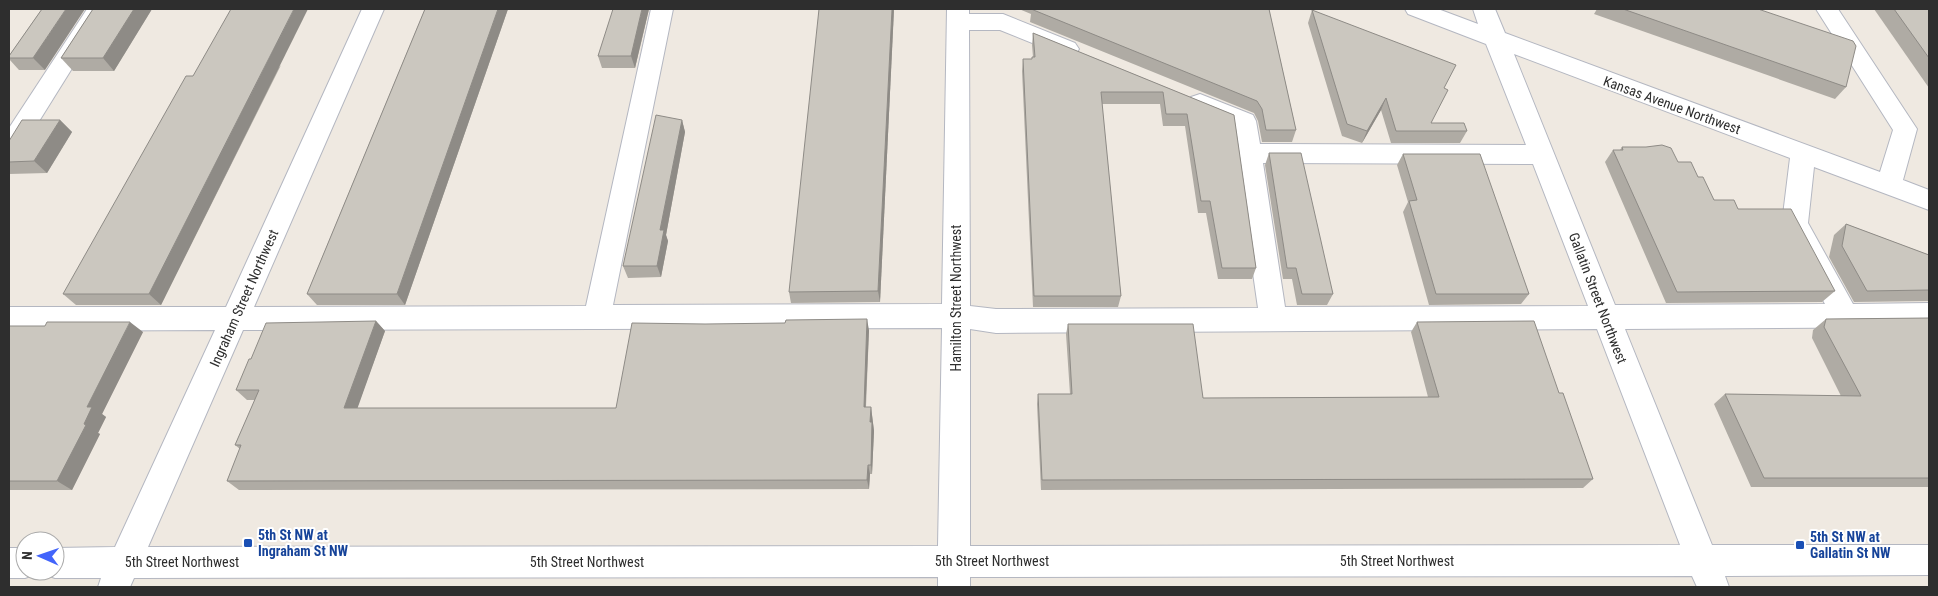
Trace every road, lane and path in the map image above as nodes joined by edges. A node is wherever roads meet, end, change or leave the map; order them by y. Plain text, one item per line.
1 (98, 9) edge
2 (373, 9) edge
3 (662, 9) edge
4 (1416, 9) edge
5 (1484, 9) edge
6 (1827, 9) edge
7 (958, 15) edge
8 (1496, 39) junction
9 (1092, 59) edge
10 (1182, 95) edge
11 (9, 148) edge
12 (1249, 153) junction
13 (1803, 153) junction
14 (1542, 155) junction
15 (1889, 185) junction
16 (1929, 200) edge
17 (1845, 315) junction
18 (1929, 315) edge
19 (956, 316) junction
20 (1605, 317) junction
21 (597, 318) junction
22 (9, 319) edge
23 (234, 319) junction
24 (1273, 319) junction
25 (1929, 560) edge
26 (65, 565) edge
27 (954, 574) edge
28 (1708, 574) edge
29 (120, 575) edge

1 - 11 street
2 - 23 street, Ingraham Street Northwest
3 - 21 street
4 - 8 street, Kansas Avenue Northwest
5 - 8 street, Gallatin Street Northwest
6 - 15 street
7 - 9 street
7 - 19 street, Hamilton Street Northwest
8 - 13 street, Kansas Avenue Northwest
8 - 14 street, Gallatin Street Northwest
10 - 12 street
12 - 14 street
12 - 24 street
13 - 15 street, Kansas Avenue Northwest
13 - 17 street
14 - 20 street, Gallatin Street Northwest
15 - 16 street, Kansas Avenue Northwest
17 - 18 street
17 - 20 street
19 - 21 street
19 - 24 street
19 - 27 street, Hamilton Street Northwest
20 - 24 street
20 - 28 street, Gallatin Street Northwest
21 - 23 street
22 - 23 street
23 - 29 street, Ingraham Street Northwest
25 - 28 street, 5th Street Northwest
26 - 29 street, 5th Street Northwest
27 - 28 street, 5th Street Northwest
27 - 29 street, 5th Street Northwest

